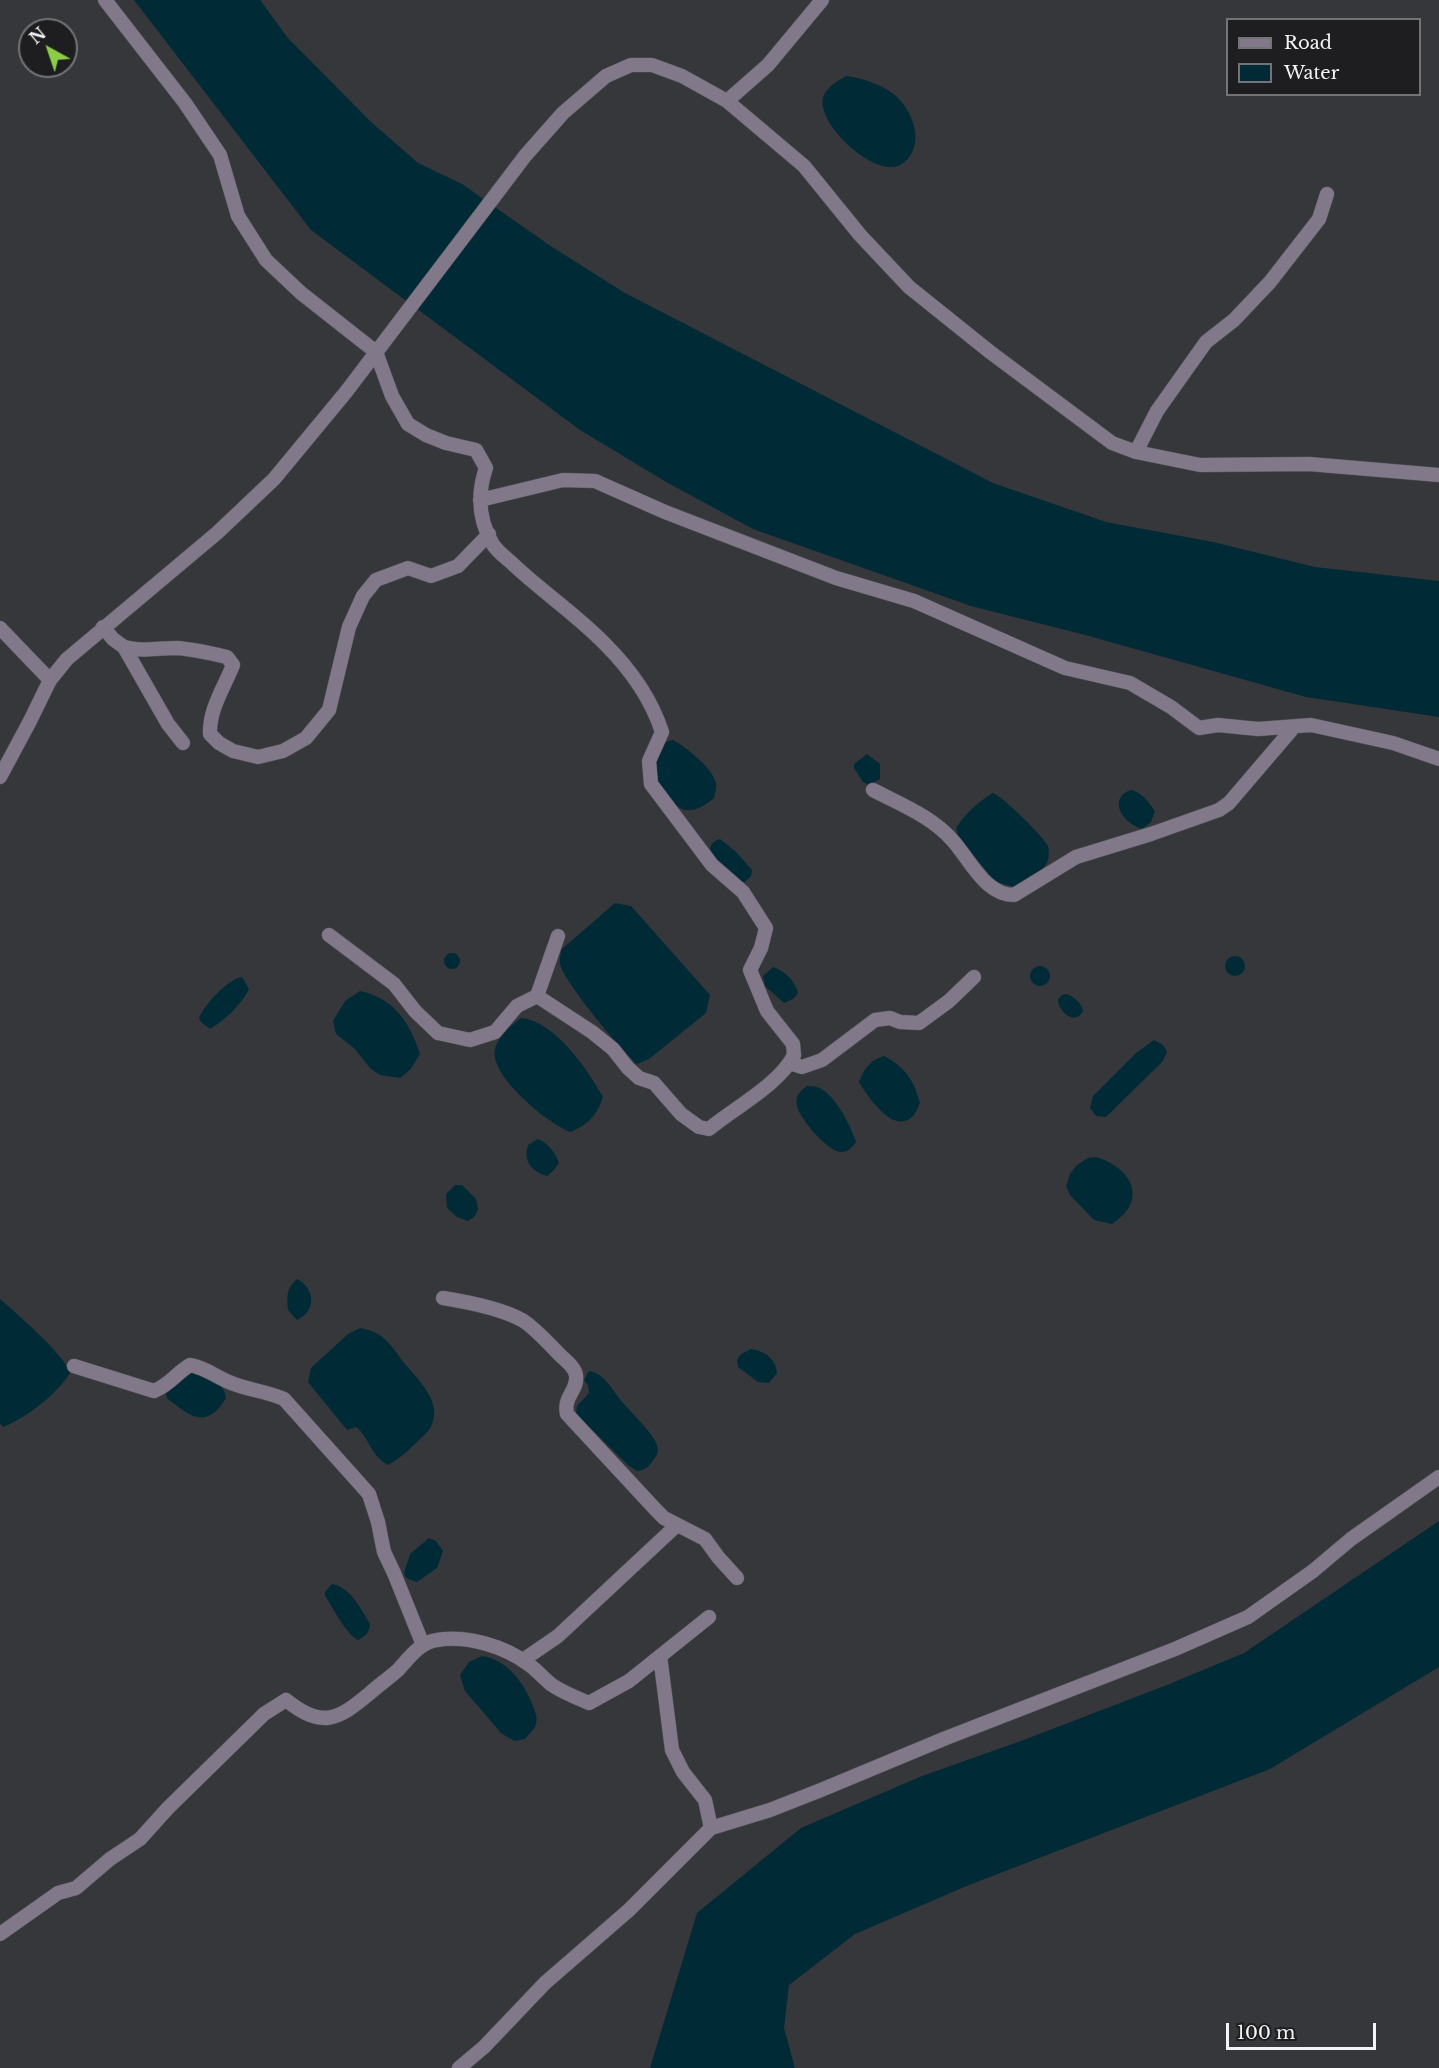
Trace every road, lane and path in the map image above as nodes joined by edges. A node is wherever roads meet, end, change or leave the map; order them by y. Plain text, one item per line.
1 (105, 0) edge
2 (822, 0) edge
3 (728, 101) junction
4 (1327, 194) dead end
5 (376, 352) junction
6 (1136, 452) junction
7 (1439, 475) edge
8 (480, 500) junction
9 (489, 534) junction
10 (103, 627) junction
11 (0, 628) edge
12 (124, 647) junction
13 (50, 680) junction
14 (1294, 726) junction
15 (183, 743) dead end
16 (1439, 759) edge
17 (0, 777) edge
18 (873, 790) dead end
19 (329, 934) dead end
20 (558, 936) dead end
21 (974, 977) dead end
22 (537, 996) junction
23 (790, 1063) junction
24 (443, 1298) dead end
25 (74, 1366) dead end
26 (1439, 1477) edge
27 (677, 1525) junction
28 (736, 1578) dead end
29 (709, 1617) dead end
30 (423, 1645) junction
31 (660, 1656) junction
32 (523, 1660) junction
33 (711, 1828) junction
34 (0, 1934) edge
35 (459, 2068) edge

1 - 5 street
2 - 3 street
3 - 5 street
3 - 6 street
4 - 6 street
5 - 8 street
5 - 10 street
6 - 7 street
8 - 9 street
8 - 14 street
9 - 12 street
9 - 23 street
10 - 12 street
10 - 13 street
11 - 13 street
12 - 15 street
13 - 17 street
14 - 16 street
14 - 18 street
19 - 22 street
20 - 22 street
21 - 23 street
22 - 23 street
24 - 27 street
25 - 30 street
26 - 33 street
27 - 28 street
27 - 32 street
29 - 31 street
30 - 32 street
30 - 34 street
31 - 32 street
31 - 33 street
33 - 35 street

